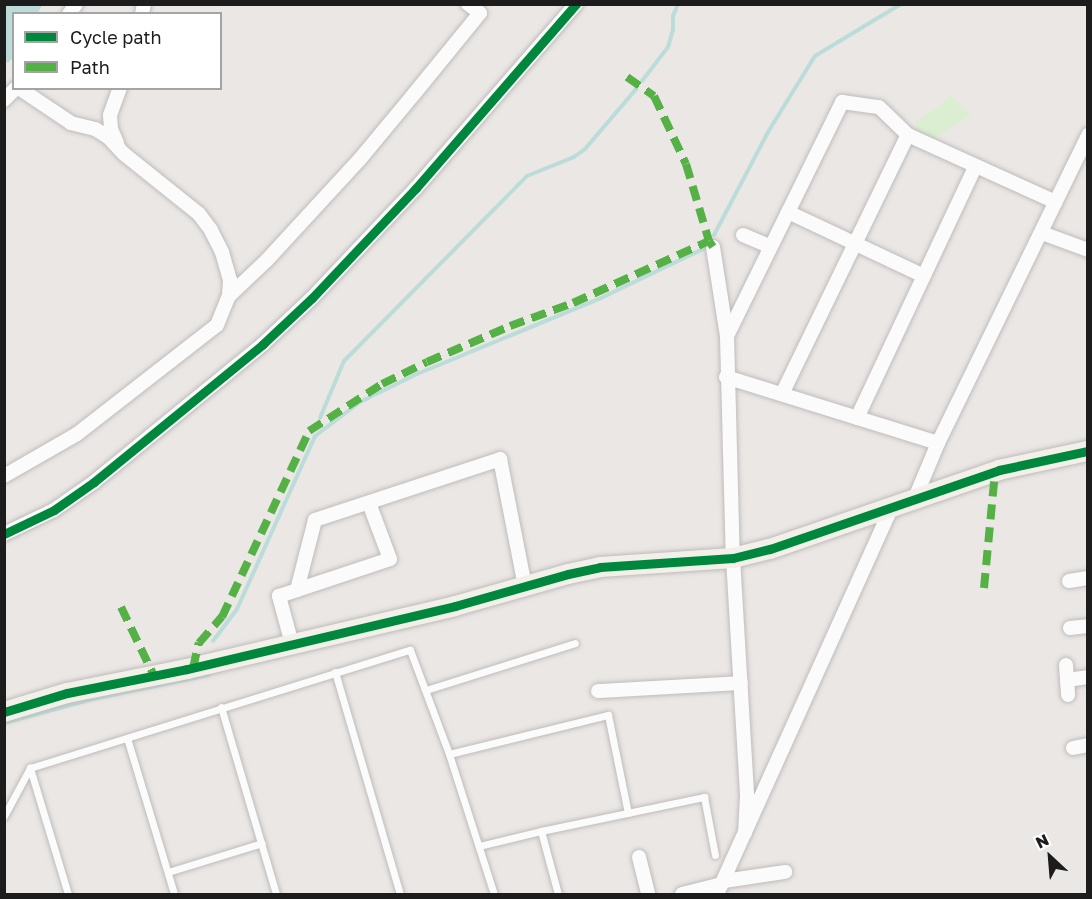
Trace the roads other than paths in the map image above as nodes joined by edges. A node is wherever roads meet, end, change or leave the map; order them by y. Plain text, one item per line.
1 (468, 4) edge
2 (576, 4) edge
3 (20, 90) edge
4 (119, 90) edge
5 (908, 135) junction
6 (1088, 135) edge
7 (120, 149) junction
8 (975, 167) junction
9 (1056, 202) junction
10 (788, 212) junction
11 (1042, 232) junction
12 (743, 235) dead end
13 (854, 244) junction
14 (714, 247) dead end
15 (771, 247) junction
16 (1088, 250) edge
17 (924, 276) junction
18 (229, 296) junction
19 (727, 336) junction
20 (726, 377) junction
21 (782, 394) junction
22 (857, 418) junction
23 (938, 443) junction
24 (1088, 451) edge
25 (4, 476) edge
26 (915, 498) junction
27 (369, 503) junction
28 (892, 506) junction
29 (4, 534) edge
30 (733, 558) junction
31 (1088, 578) edge
32 (1069, 581) dead end
33 (525, 586) junction
34 (297, 590) junction
35 (1088, 626) edge
36 (1070, 628) dead end
37 (575, 643) dead end
38 (292, 644) junction
39 (1066, 665) dead end
40 (335, 672) junction
41 (1088, 677) edge
42 (1067, 680) junction
43 (741, 683) junction
44 (426, 690) junction
45 (598, 692) dead end
46 (1068, 695) dead end
47 (221, 708) junction
48 (4, 711) edge
49 (127, 738) junction
50 (1088, 745) edge
51 (1073, 748) dead end
52 (449, 754) junction
53 (30, 768) junction
54 (628, 813) junction
55 (4, 816) edge
56 (541, 831) junction
57 (745, 833) junction
58 (262, 843) junction
59 (479, 846) junction
60 (715, 855) dead end
61 (639, 857) dead end
62 (168, 872) junction
63 (785, 873) dead end
64 (721, 886) edge
65 (68, 894) edge
66 (174, 894) edge
67 (276, 894) edge
68 (400, 894) edge
69 (494, 894) edge
70 (558, 894) edge
71 (648, 894) edge
72 (682, 894) edge

1 - 18 street
2 - 29 street
3 - 7 street
4 - 7 street
5 - 8 street
5 - 10 street
5 - 13 street
6 - 9 street
7 - 18 street
8 - 9 street
8 - 17 street
9 - 11 street
10 - 13 street
10 - 15 street
11 - 16 street
11 - 23 street
12 - 15 street
13 - 17 street
13 - 21 street
14 - 19 street
15 - 19 street
17 - 22 street
18 - 25 street
19 - 20 street
20 - 21 street
20 - 30 street
21 - 22 street
22 - 23 street
23 - 26 street
24 - 26 street
26 - 28 street
27 - 33 street
27 - 34 street
27 - 34 street
28 - 30 street
28 - 57 street
30 - 33 street
30 - 43 street
31 - 32 street
33 - 38 street
34 - 38 street
35 - 36 street
37 - 44 lane
38 - 48 street
39 - 42 street
40 - 44 lane
40 - 47 lane
40 - 68 lane
41 - 42 street
42 - 46 street
43 - 45 street
43 - 57 street
44 - 52 lane
47 - 49 lane
47 - 58 lane
49 - 53 lane
49 - 62 lane
50 - 51 street
52 - 54 lane
52 - 59 lane
53 - 55 lane
53 - 65 lane
54 - 56 lane
54 - 60 lane
56 - 59 lane
56 - 70 lane
57 - 64 street
58 - 62 lane
58 - 67 lane
59 - 69 lane
61 - 71 street
62 - 66 lane
63 - 64 street
64 - 72 street

